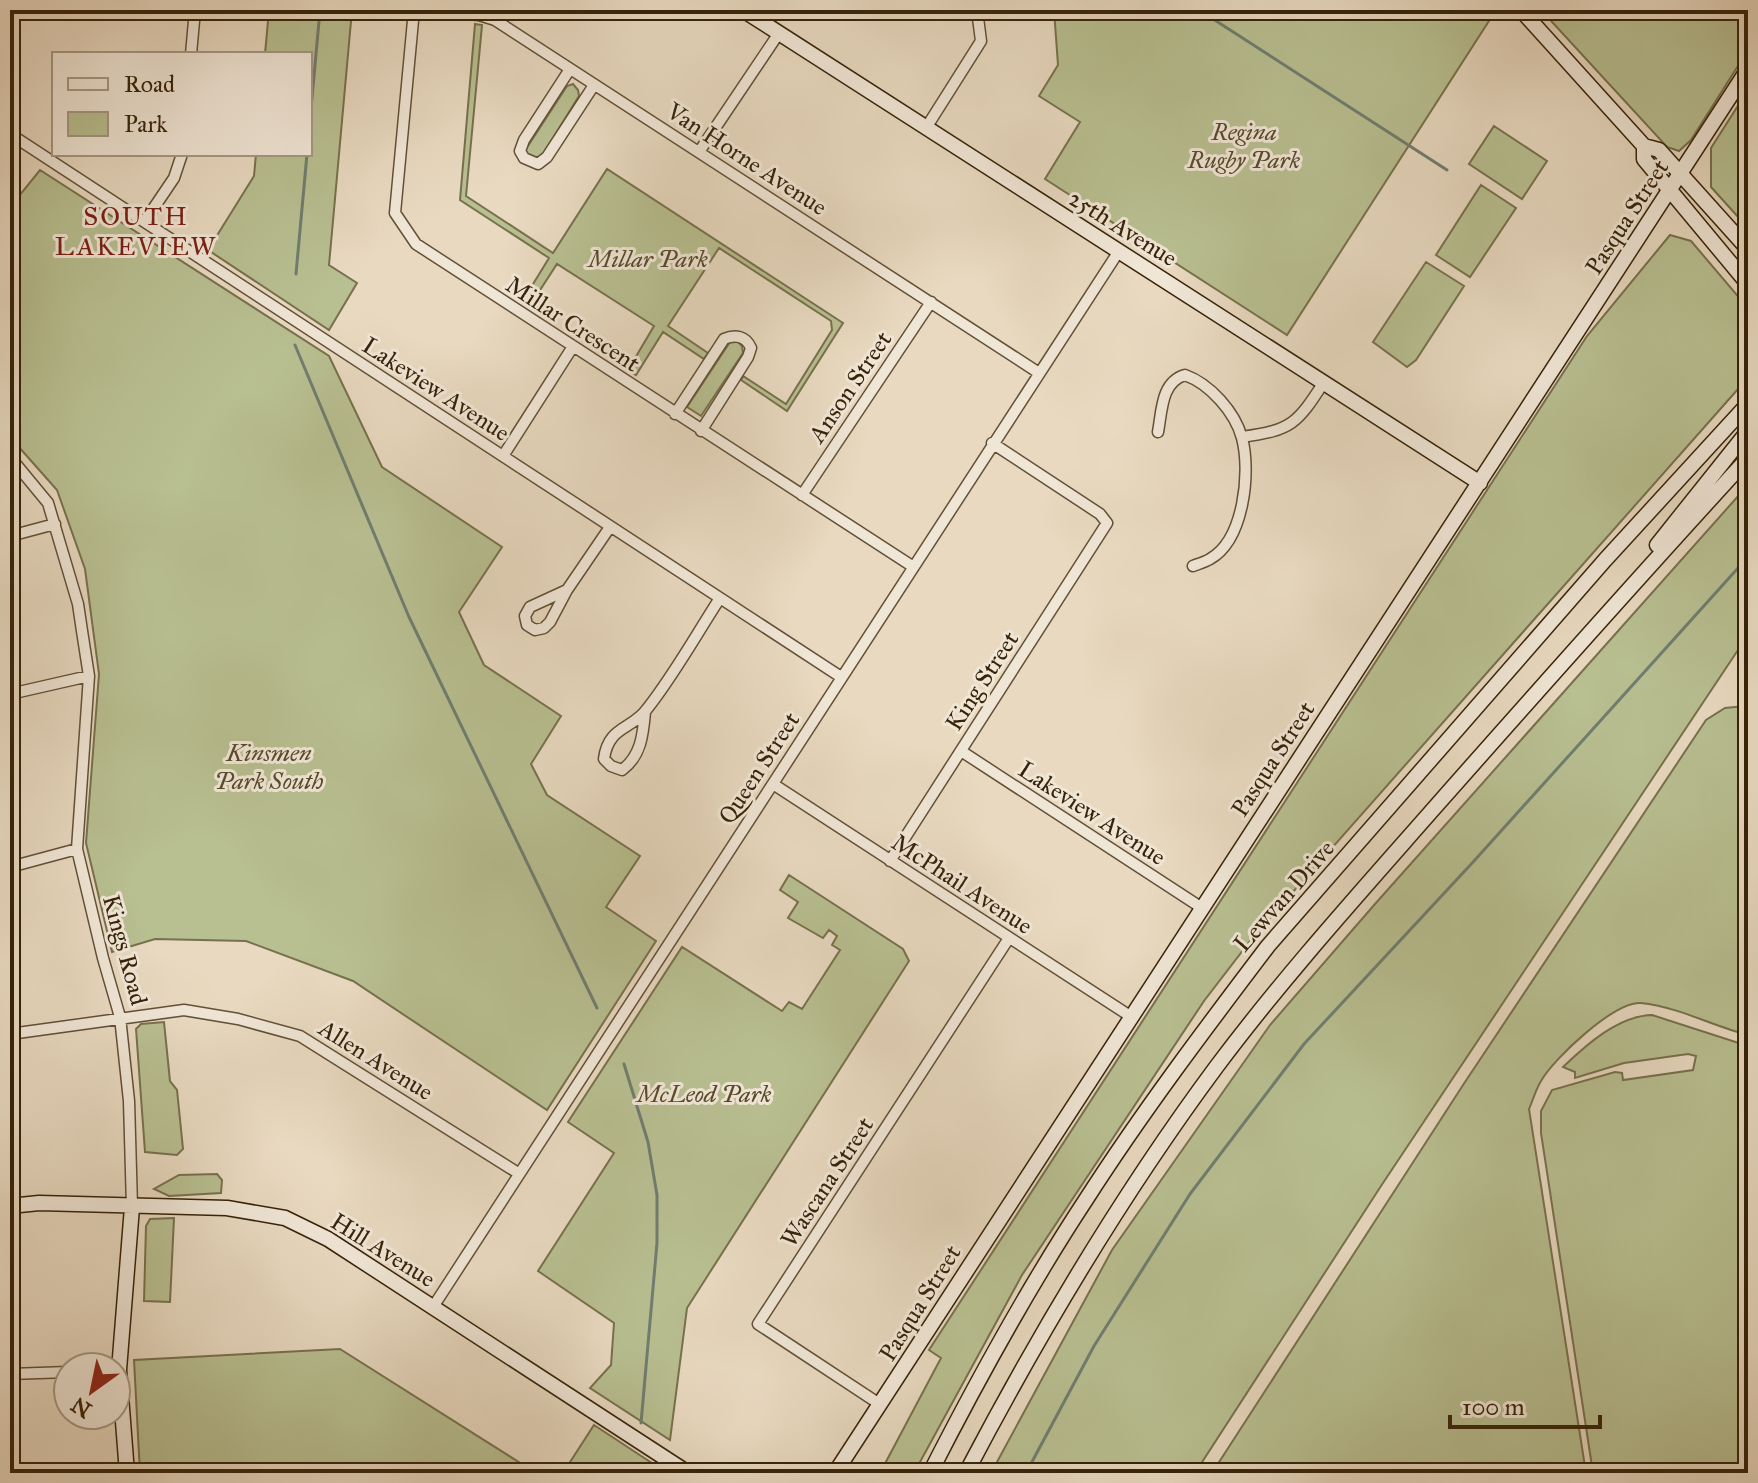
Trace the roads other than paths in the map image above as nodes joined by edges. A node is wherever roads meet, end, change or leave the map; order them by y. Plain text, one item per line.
1 (195, 10) edge
2 (414, 10) edge
3 (421, 10) edge
4 (743, 10) edge
5 (977, 10) edge
6 (1521, 10) edge
7 (779, 33) junction
8 (191, 52) edge
9 (570, 69) junction
10 (1748, 69) edge
11 (594, 85) junction
12 (926, 128) junction
13 (10, 134) edge
14 (1644, 146) junction
15 (699, 152) junction
16 (181, 156) edge
17 (1681, 175) junction
18 (1670, 192) junction
19 (1689, 215) junction
20 (145, 221) junction
21 (1748, 249) edge
22 (1119, 251) junction
23 (1748, 256) edge
24 (1748, 270) edge
25 (1748, 284) edge
26 (931, 302) junction
27 (572, 348) junction
28 (1039, 373) junction
29 (1324, 382) junction
30 (1748, 404) edge
31 (675, 414) junction
32 (701, 431) junction
33 (1748, 431) edge
34 (1158, 432) dead end
35 (1242, 437) junction
36 (992, 443) junction
37 (503, 456) junction
38 (10, 457) edge
39 (1748, 458) edge
40 (1480, 483) junction
41 (802, 495) junction
42 (55, 524) junction
43 (610, 527) junction
44 (10, 536) edge
45 (912, 566) junction
46 (1193, 566) dead end
47 (567, 590) dead end
48 (720, 598) junction
49 (1596, 625) junction
50 (89, 676) junction
51 (841, 677) junction
52 (10, 694) edge
53 (645, 712) junction
54 (961, 751) junction
55 (773, 784) junction
56 (77, 849) junction
57 (890, 861) junction
58 (10, 867) edge
59 (1202, 908) junction
60 (1009, 938) junction
61 (1130, 1016) junction
62 (120, 1017) junction
63 (10, 1034) edge
64 (518, 1173) junction
65 (10, 1206) edge
66 (132, 1207) junction
67 (433, 1307) junction
68 (120, 1351) edge
69 (52, 1373) edge
70 (10, 1374) edge
71 (881, 1405) junction
72 (123, 1431) edge
73 (127, 1473) edge
74 (688, 1473) edge
75 (835, 1473) edge
76 (930, 1473) edge
77 (966, 1473) edge

1 - 8 street
2 - 27 street, Millar Crescent
3 - 9 street, Van Horne Avenue
4 - 7 street, 25th Avenue
5 - 12 street
6 - 14 street
7 - 12 street, 25th Avenue
7 - 15 street
9 - 11 street, Van Horne Avenue
9 - 11 street
10 - 17 street, Pasqua Street
11 - 15 street, Van Horne Avenue
12 - 22 street, 25th Avenue
13 - 20 street, Lakeview Avenue
14 - 17 street
14 - 18 street
15 - 26 street, Van Horne Avenue
16 - 20 street
17 - 18 street, Pasqua Street
17 - 21 street
18 - 19 street
18 - 23 street
18 - 40 street, Pasqua Street
19 - 24 street
19 - 25 street
20 - 37 street, Lakeview Avenue
22 - 28 street, Queen Street
22 - 29 street, 25th Avenue
26 - 28 street, Van Horne Avenue
26 - 41 street, Anson Street
27 - 31 street, Millar Crescent
27 - 37 street
28 - 36 street, Queen Street
29 - 35 street
29 - 40 street, 25th Avenue
30 - 76 street, Lewvan Drive
31 - 32 street, Millar Crescent
31 - 32 street
32 - 41 street, Millar Crescent
33 - 49 street
34 - 35 street
35 - 46 street
36 - 45 street, Queen Street
36 - 54 street, King Street
37 - 43 street, Lakeview Avenue
38 - 42 street, Kings Road
39 - 49 street
40 - 59 street, Pasqua Street
41 - 45 street, Millar Crescent
42 - 44 street
42 - 50 street, Kings Road
43 - 47 street
43 - 48 street, Lakeview Avenue
45 - 51 street, Queen Street
48 - 51 street, Lakeview Avenue
48 - 53 street
49 - 77 street
50 - 52 street
50 - 56 street, Kings Road
51 - 55 street, Queen Street
53 - 53 street
54 - 57 street, King Street
54 - 59 street, Lakeview Avenue
55 - 57 street, McPhail Avenue
55 - 64 street, Queen Street
56 - 58 street
56 - 62 street, Kings Road
57 - 60 street, McPhail Avenue
59 - 61 street, Pasqua Street
60 - 61 street, McPhail Avenue
60 - 71 street, Wascana Street
61 - 71 street, Pasqua Street
62 - 63 street, Allen Avenue
62 - 64 street, Allen Avenue
62 - 66 street, Kings Road
64 - 67 street, Queen Street
65 - 66 street, Hill Avenue
66 - 67 street, Hill Avenue
66 - 68 street, Kings Road
67 - 74 street, Hill Avenue
69 - 70 street
71 - 75 street, Pasqua Street
72 - 73 street, Kings Road

